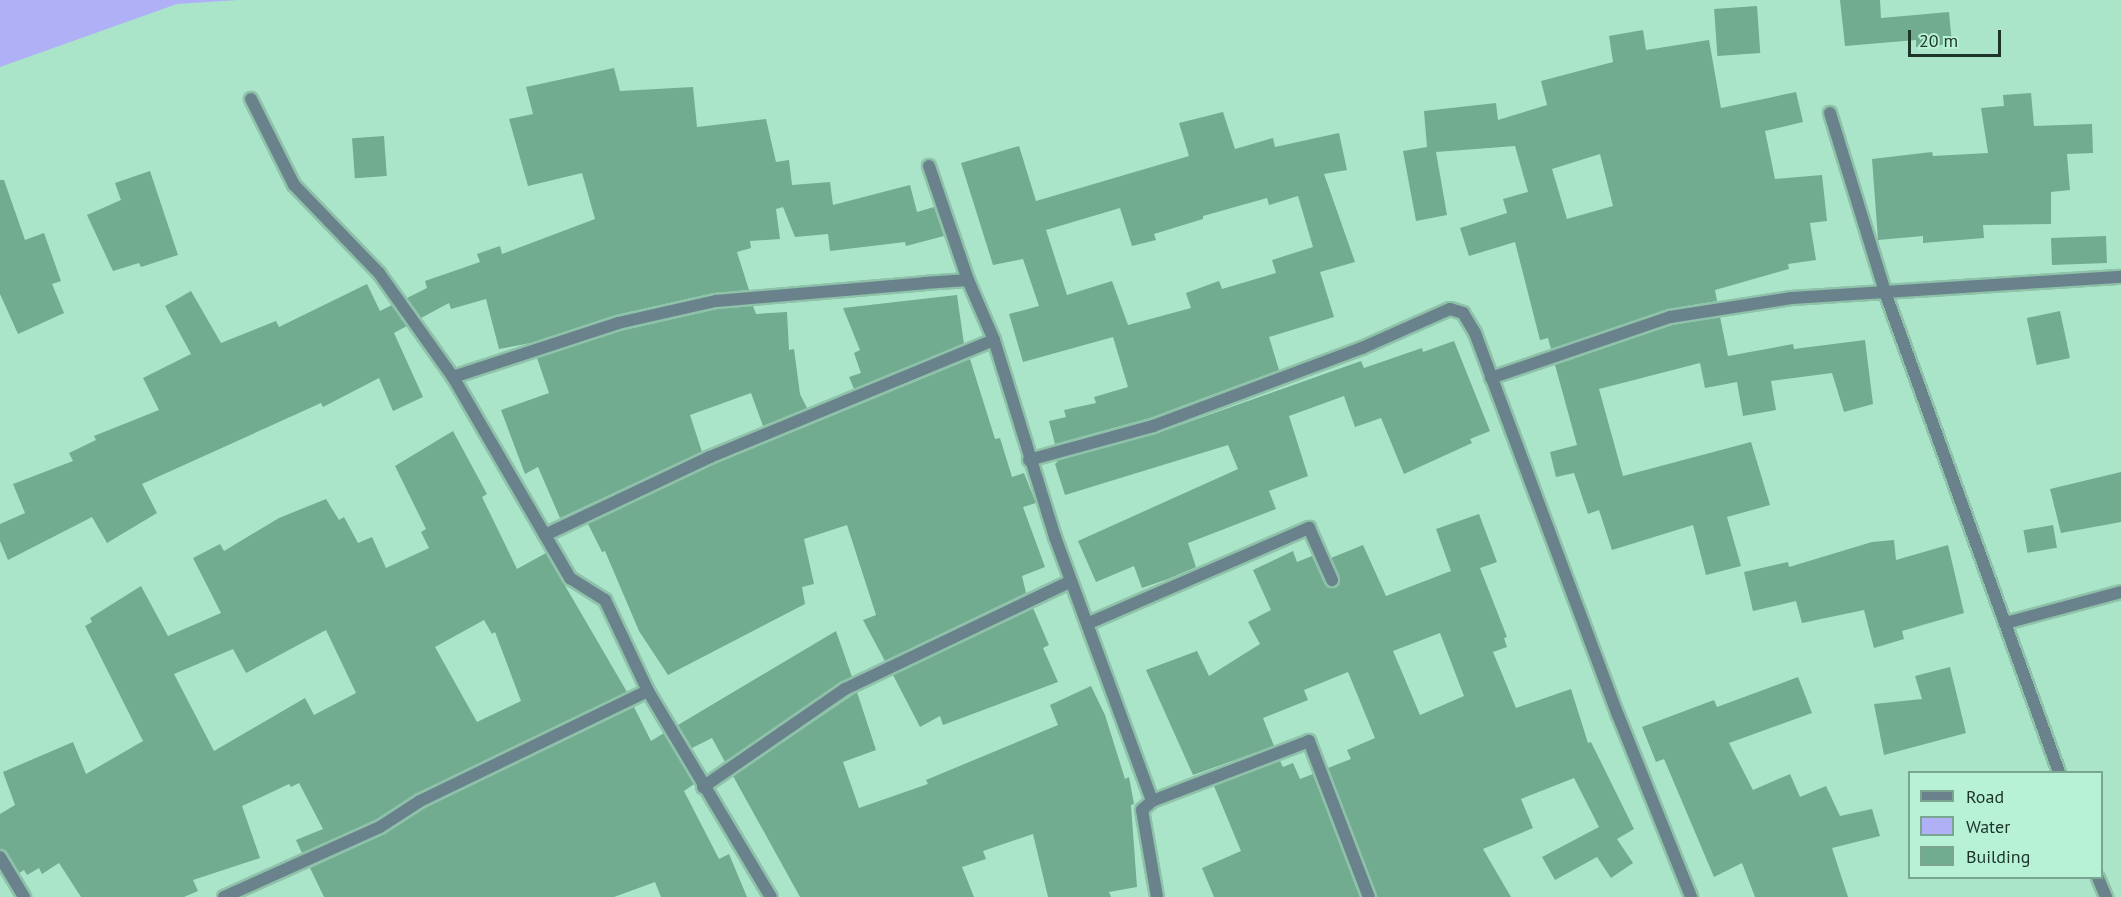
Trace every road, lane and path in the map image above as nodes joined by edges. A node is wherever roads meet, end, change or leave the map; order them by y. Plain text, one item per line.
1 (251, 99) dead end
2 (1830, 113) dead end
3 (929, 166) dead end
4 (2121, 278) edge
5 (968, 280) junction
6 (1886, 295) junction
7 (994, 340) junction
8 (453, 377) junction
9 (1491, 378) junction
10 (1029, 460) junction
11 (545, 535) junction
12 (1071, 580) junction
13 (1332, 580) dead end
14 (2121, 592) edge
15 (1089, 622) junction
16 (2006, 623) junction
17 (648, 691) junction
18 (2059, 771) edge
19 (703, 787) junction
20 (1152, 801) junction
21 (0, 857) edge
22 (2098, 879) edge
23 (24, 897) edge
24 (224, 897) edge
25 (771, 897) edge
26 (1157, 897) edge
27 (1369, 897) edge
28 (1691, 897) edge
29 (2106, 897) edge

1 - 8 street
2 - 6 street
3 - 5 street
4 - 6 street
5 - 7 street
5 - 8 street
6 - 9 street
6 - 16 street
7 - 10 street
7 - 11 street
8 - 11 street
9 - 10 street
9 - 28 street
10 - 12 street
11 - 17 street
12 - 15 street
12 - 19 street
13 - 15 street
14 - 16 street
15 - 20 street
16 - 18 street
17 - 19 street
17 - 24 street
19 - 25 street
20 - 26 street
20 - 27 street
21 - 23 street
22 - 29 street

